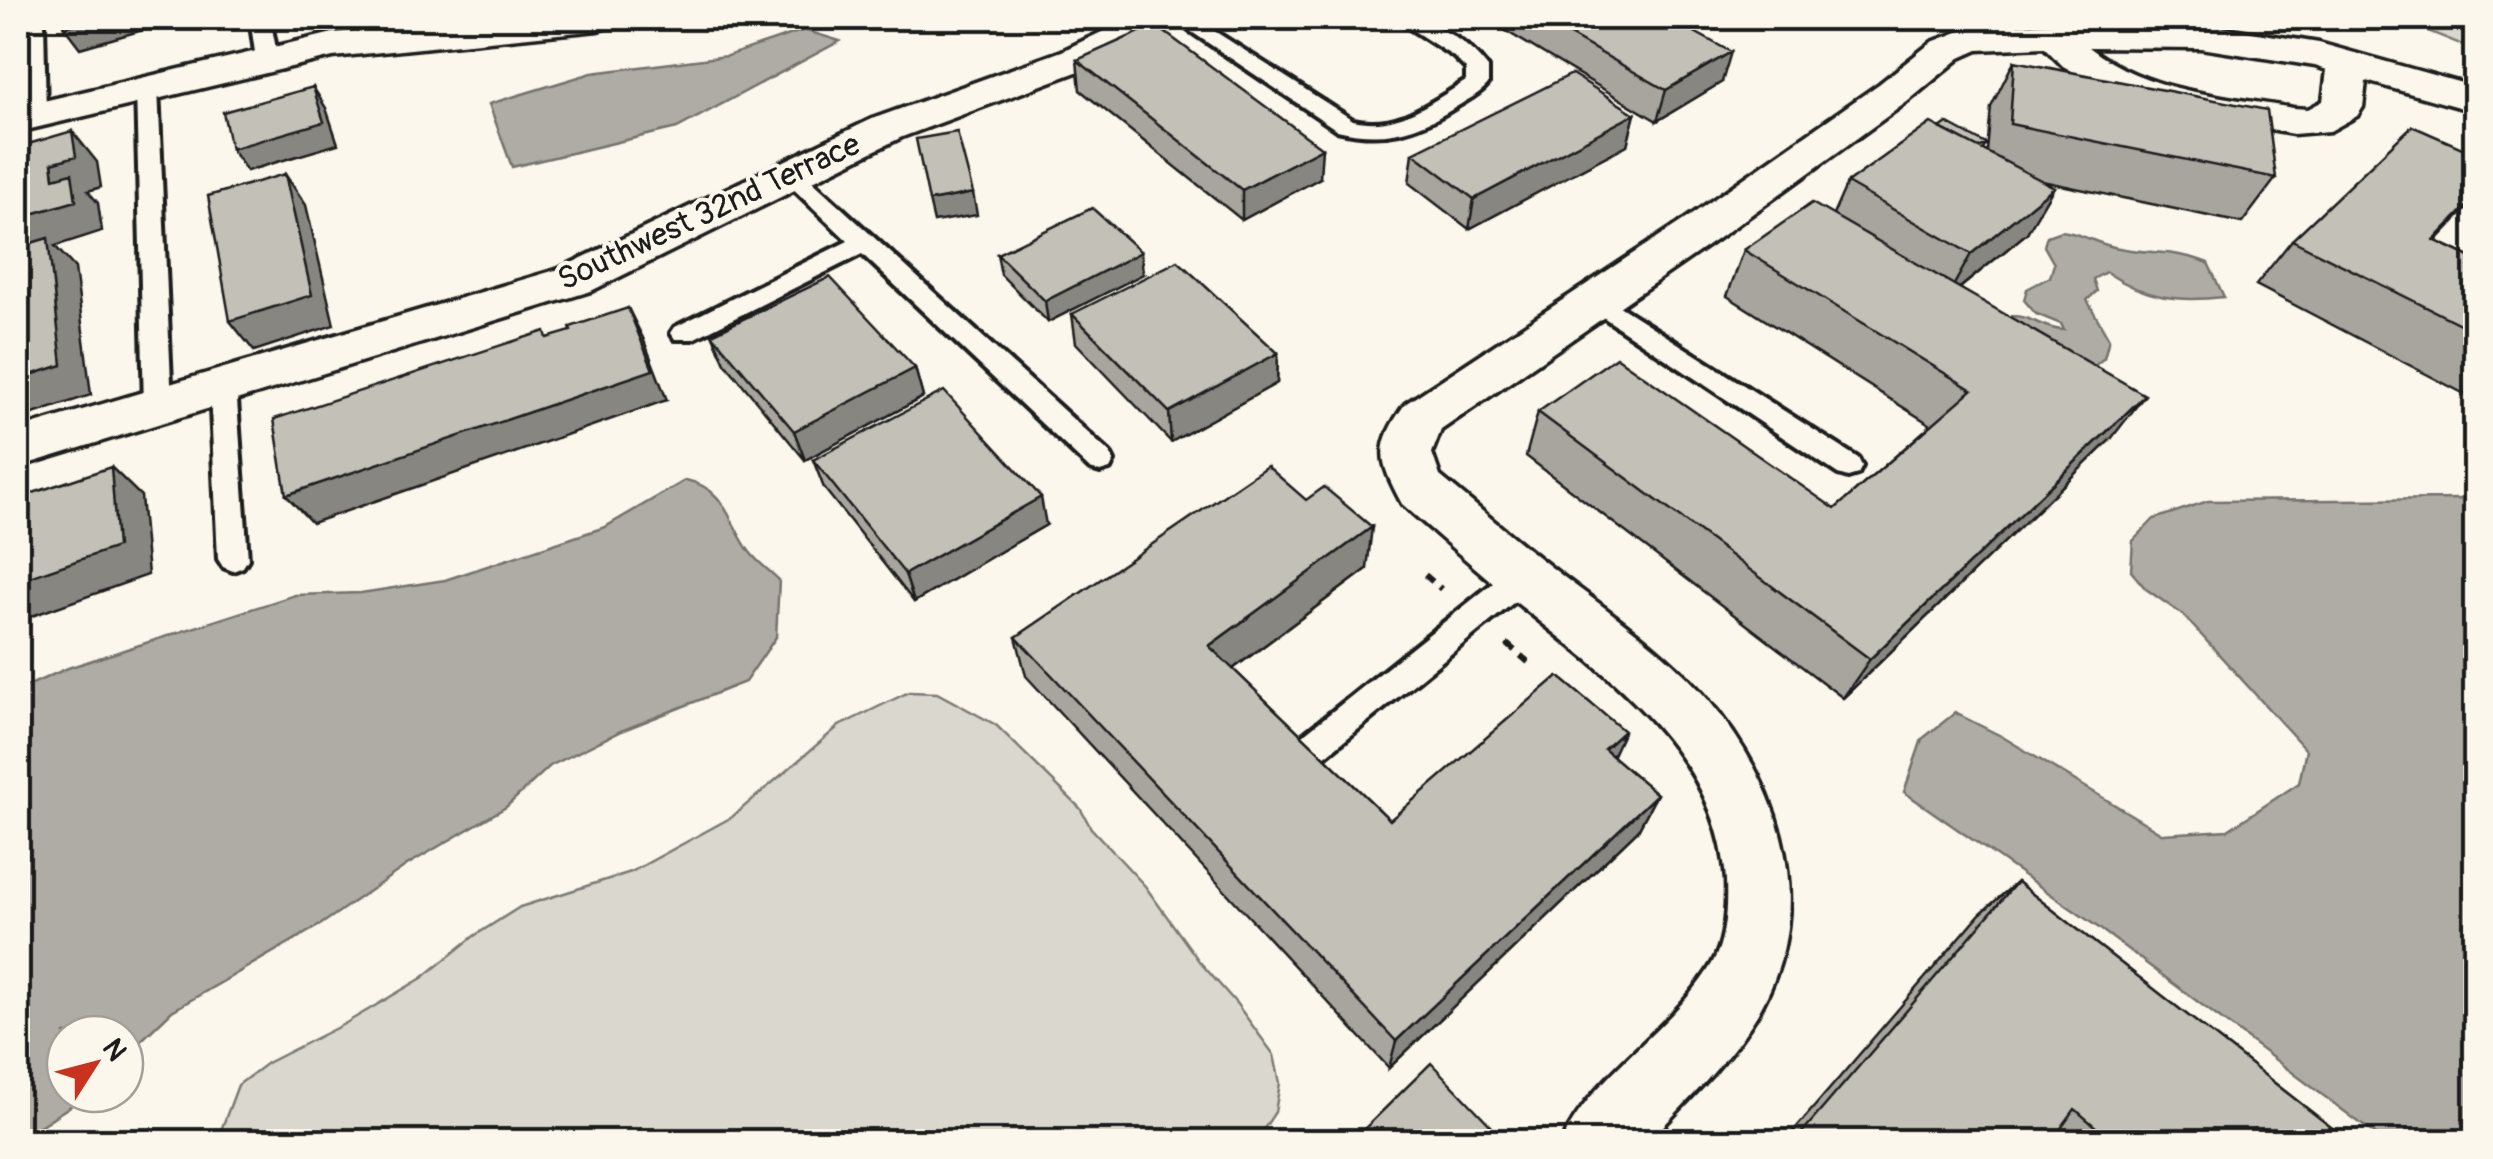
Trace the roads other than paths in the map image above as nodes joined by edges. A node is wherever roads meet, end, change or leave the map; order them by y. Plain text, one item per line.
1 (260, 18) edge
2 (598, 18) edge
3 (1161, 18) edge
4 (1181, 18) edge
5 (1404, 18) edge
6 (34, 22) dead end
7 (2196, 27) edge
8 (2054, 35) junction
9 (267, 59) junction
10 (2348, 64) junction
11 (147, 88) junction
12 (2476, 100) edge
13 (26, 117) edge
14 (790, 174) junction
15 (867, 241) junction
16 (1594, 299) junction
17 (684, 333) dead end
18 (223, 386) junction
19 (158, 406) junction
20 (18, 448) edge
21 (1100, 460) dead end
22 (1848, 466) dead end
23 (233, 559) dead end
24 (1524, 576) junction
25 (1311, 748) edge
26 (1598, 1142) edge

1 - 9 lane
2 - 9 street
3 - 14 street, Southwest 32nd Terrace
4 - 5 lane
6 - 13 lane
7 - 8 street
7 - 10 street
8 - 10 street
8 - 16 street
9 - 11 street
10 - 12 street
11 - 13 street
11 - 19 lane
14 - 15 lane
14 - 18 street, Southwest 32nd Terrace
15 - 17 lane
15 - 21 lane
16 - 22 lane
16 - 24 street
18 - 19 street, Southwest 32nd Terrace
18 - 23 lane
19 - 20 street, Southwest 32nd Terrace
24 - 25 lane
24 - 26 street

